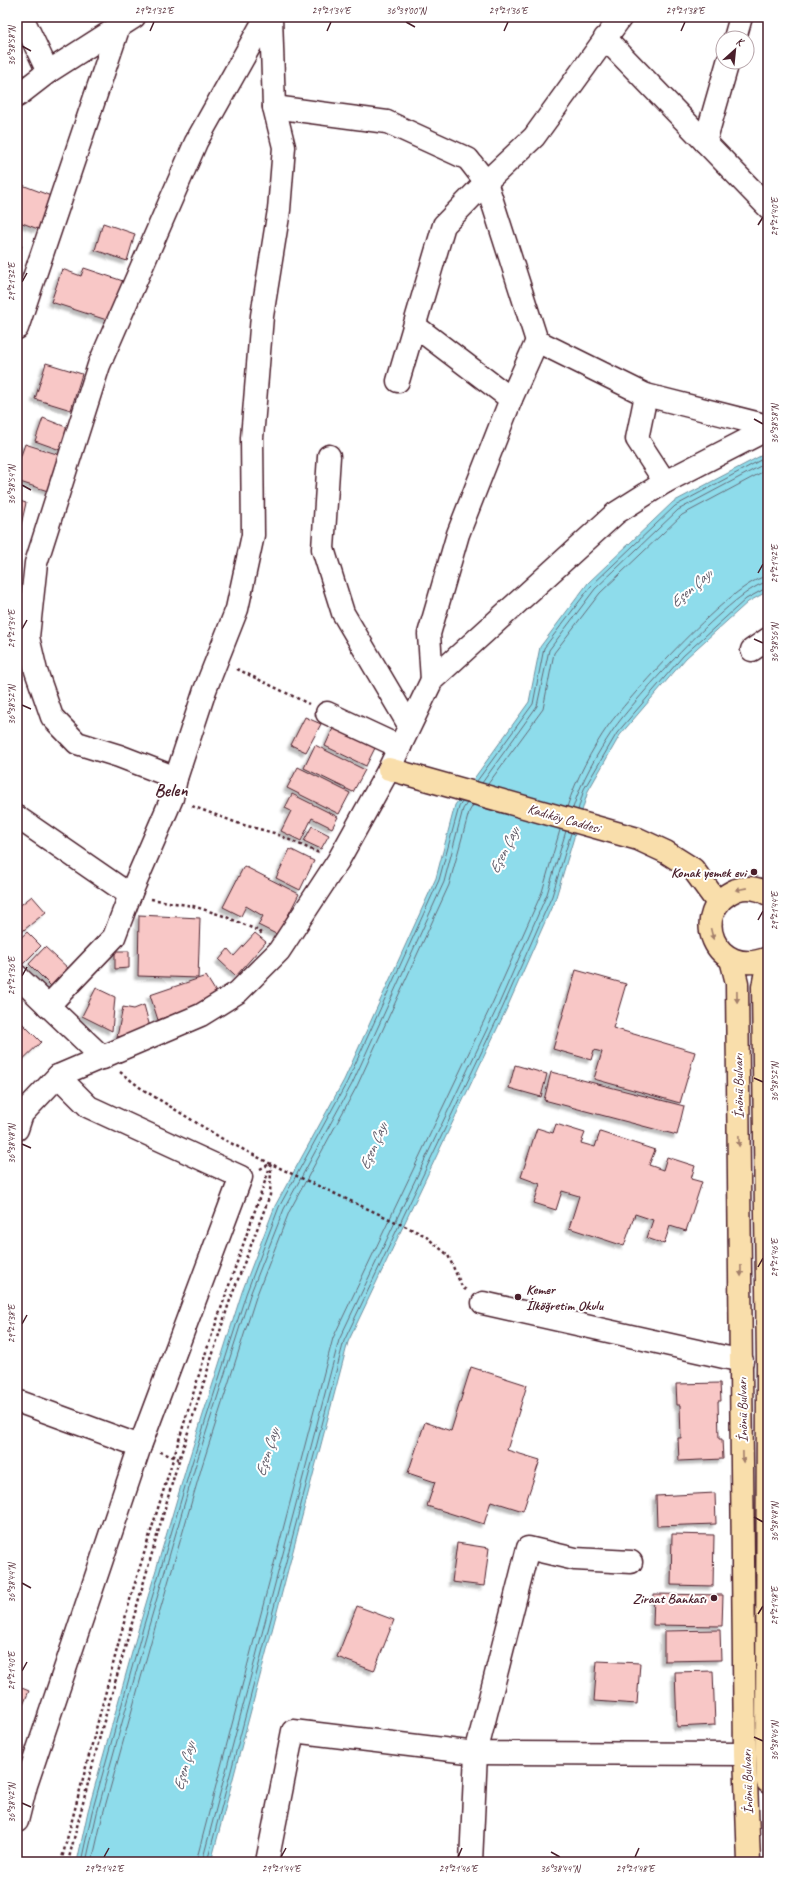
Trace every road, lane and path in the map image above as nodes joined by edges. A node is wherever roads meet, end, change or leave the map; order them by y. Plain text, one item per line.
1 (22, 17) edge
2 (266, 17) edge
3 (271, 17) edge
4 (621, 17) edge
5 (741, 17) edge
6 (126, 23) edge
7 (737, 30) edge
8 (605, 38) junction
9 (726, 70) edge
10 (48, 72) junction
11 (17, 96) edge
12 (274, 107) junction
13 (705, 142) junction
14 (486, 182) junction
15 (768, 207) edge
16 (415, 326) junction
17 (17, 328) edge
18 (537, 341) junction
19 (398, 382) dead end
20 (646, 395) junction
21 (512, 399) junction
22 (768, 427) edge
23 (329, 456) dead end
24 (665, 482) junction
25 (23, 638) edge
26 (238, 669) dead end
27 (432, 680) junction
28 (327, 713) joint
29 (409, 725) junction
30 (400, 747) junction
31 (389, 769) junction
32 (174, 788) junction
33 (17, 817) edge
34 (338, 861) junction
35 (768, 894) edge
36 (130, 895) junction
37 (718, 903) junction
38 (279, 951) junction
39 (731, 959) junction
40 (768, 959) edge
41 (17, 976) edge
42 (48, 1006) junction
43 (103, 1058) junction
44 (58, 1076) junction
45 (19, 1119) edge
46 (271, 1164) junction
47 (483, 1304) joint
48 (742, 1361) junction
49 (768, 1361) edge
50 (17, 1400) edge
51 (140, 1446) junction
52 (631, 1562) dead end
53 (476, 1753) junction
54 (756, 1754) junction
55 (768, 1782) edge
56 (17, 1821) edge
57 (61, 1862) edge
58 (68, 1862) edge
59 (267, 1862) edge
60 (471, 1862) edge
61 (749, 1862) edge

1 - 10 street
2 - 25 street
3 - 12 street
4 - 8 street
5 - 7 street
6 - 10 street
6 - 17 street
8 - 13 street
8 - 14 street
9 - 13 street
10 - 11 street
12 - 14 street
12 - 32 street
13 - 15 street
14 - 16 street
14 - 18 street
16 - 19 street
16 - 21 street
18 - 20 street
18 - 21 street
20 - 22 street
20 - 24 street
21 - 27 street
22 - 24 street
23 - 29 street
24 - 27 street
25 - 32 street
26 - 28 path
27 - 29 street
28 - 30 street
29 - 30 street
30 - 31 street
31 - 34 street
31 - 37 main road, Kadıköy Caddesi
32 - 34 path
32 - 36 street
33 - 36 street
34 - 38 street
35 -> 37 main road
36 - 38 path
36 - 42 street
37 -> 39 main road
38 - 43 street
39 - 40 main road
39 -> 48 main road, İnönü Bulvarı
40 - 49 main road, İnönü Bulvarı
41 - 42 street
42 - 43 street
43 - 44 street
43 - 46 path
44 - 45 street
44 - 51 street
46 - 47 path
46 - 57 path
46 - 58 path
47 - 48 street
48 - 49 main road
48 -> 54 main road, İnönü Bulvarı
49 - 54 main road, İnönü Bulvarı
50 - 51 street
51 - 56 street
52 - 53 street
53 - 54 street
53 - 59 street
53 - 60 street
54 - 55 main road, İnönü Bulvarı
54 - 61 main road, İnönü Bulvarı

